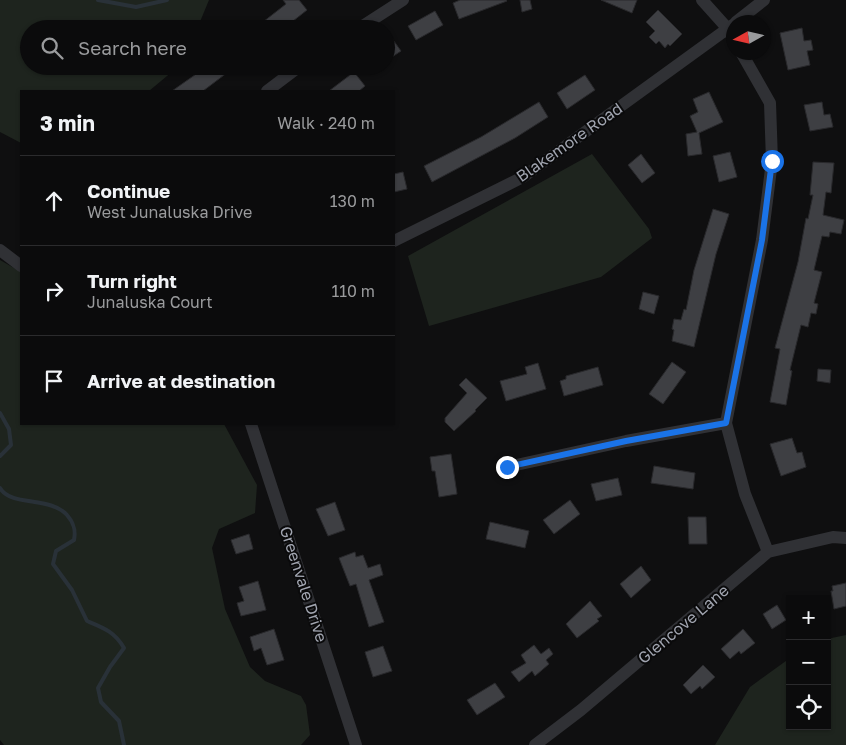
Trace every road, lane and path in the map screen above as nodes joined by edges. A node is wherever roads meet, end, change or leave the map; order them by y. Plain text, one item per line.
1 (403, 0) edge
2 (702, 0) edge
3 (764, 0) edge
4 (748, 15) edge
5 (372, 20) edge
6 (726, 22) edge
7 (726, 34) edge
8 (746, 60) edge
9 (288, 75) edge
10 (268, 90) edge
11 (395, 241) edge
12 (0, 250) edge
13 (20, 265) edge
14 (726, 423) junction
15 (251, 425) edge
16 (507, 467) dead end
17 (846, 538) edge
18 (768, 552) junction
19 (356, 745) edge
20 (535, 745) edge

1 - 5 street
2 - 6 street
3 - 4 street, Blakemore Road
7 - 11 street, Blakemore Road
8 - 14 street
9 - 10 street
12 - 13 street
14 - 16 street
14 - 18 street
15 - 19 street, Greenvale Drive
17 - 18 street, Glencove Lane
18 - 20 street, Glencove Lane

